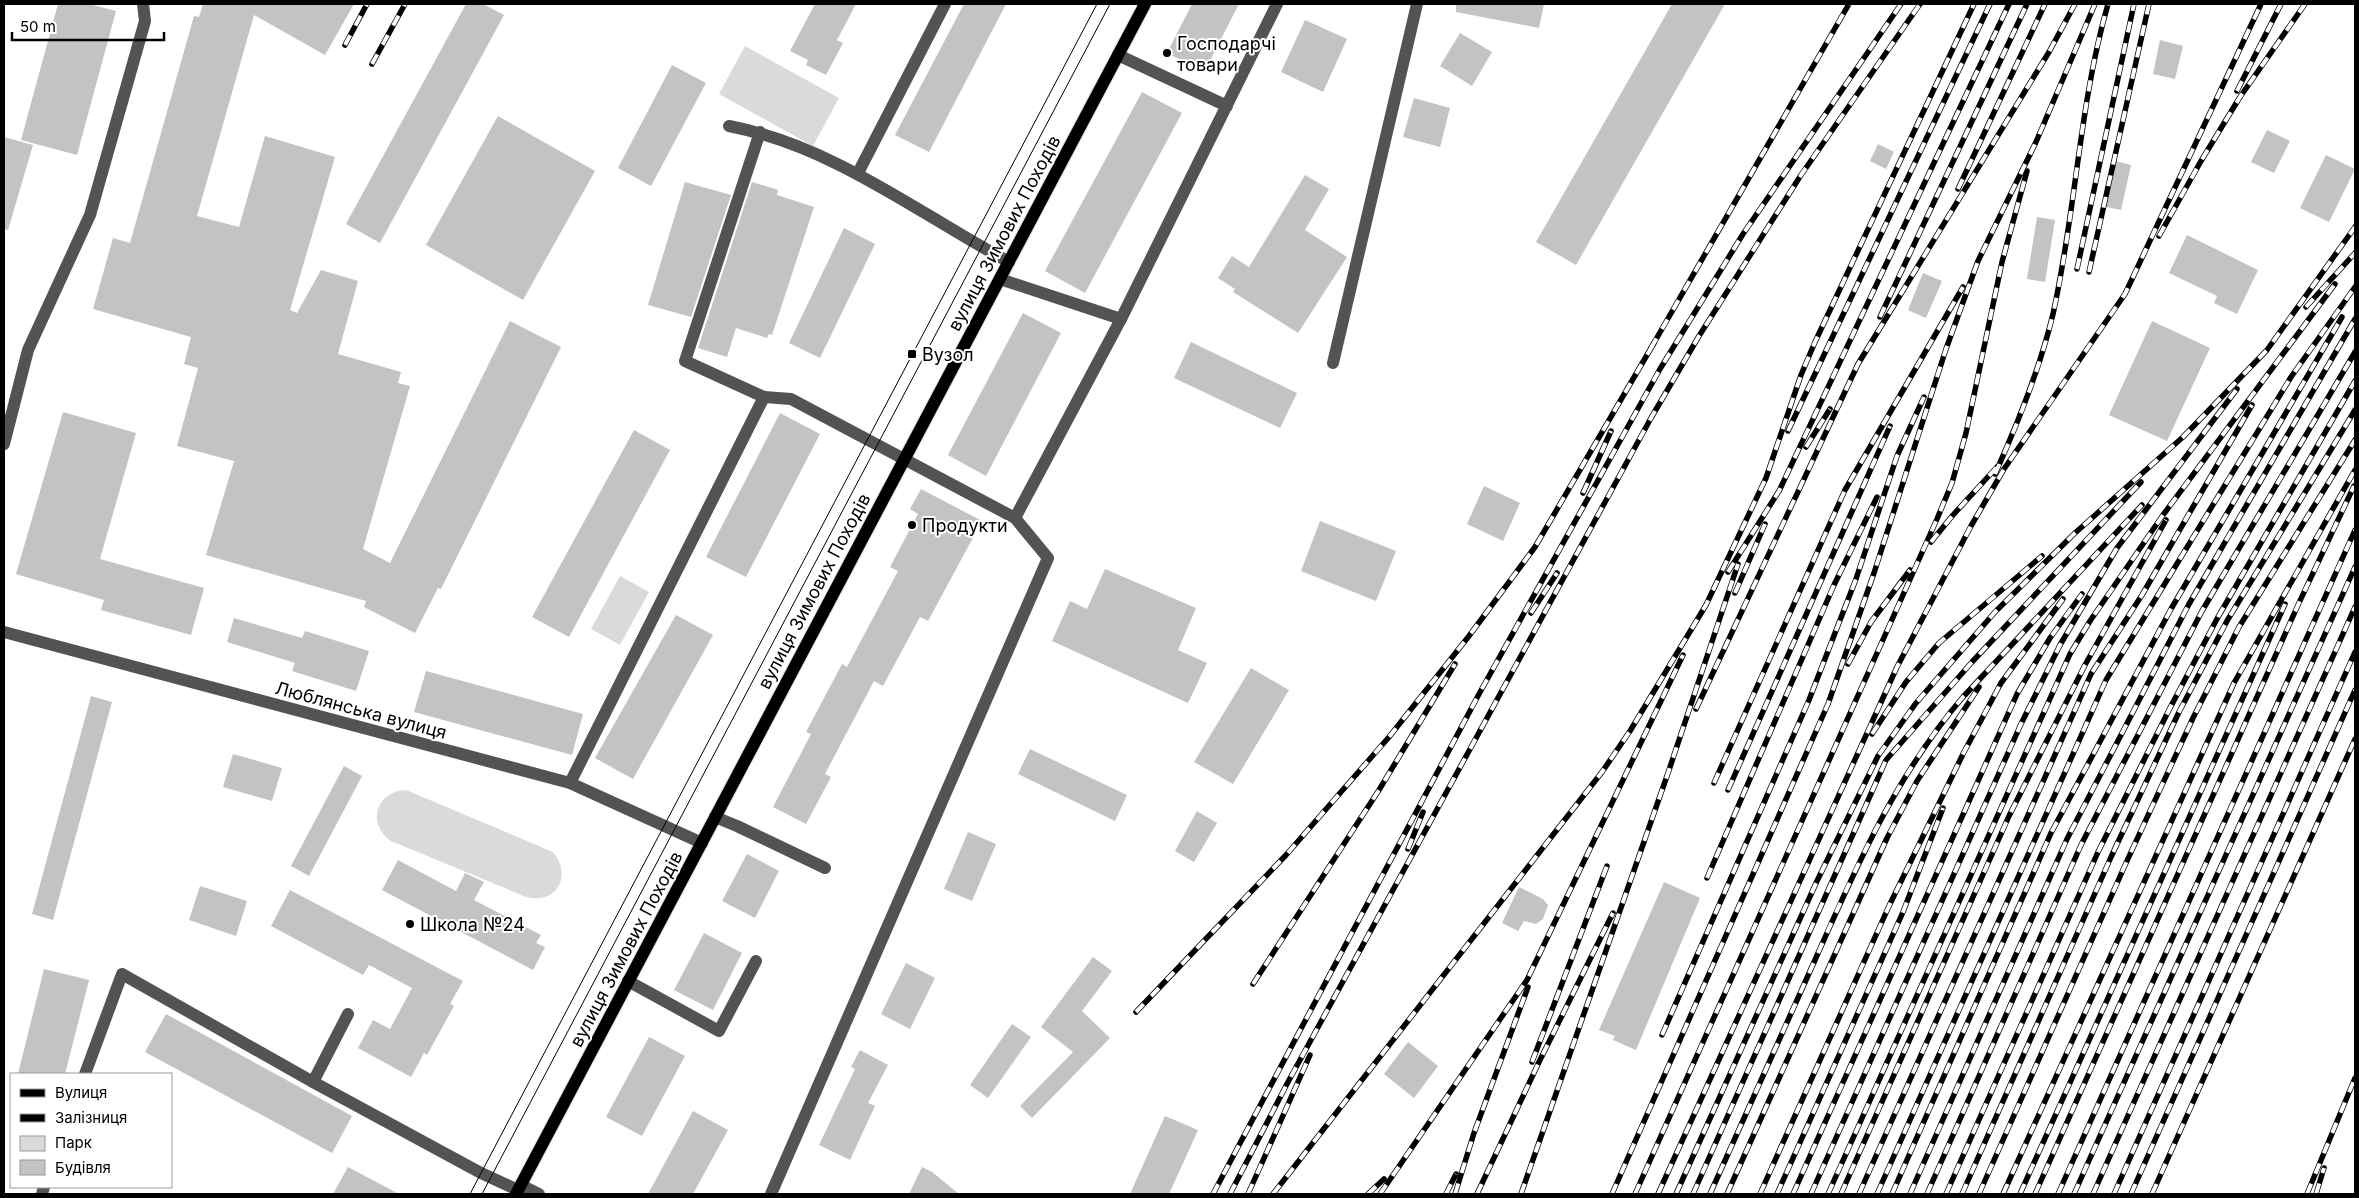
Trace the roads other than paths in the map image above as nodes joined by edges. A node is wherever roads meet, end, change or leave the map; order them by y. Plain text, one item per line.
1 (143, 4) edge
2 (945, 4) edge
3 (1145, 4) edge
4 (1277, 4) edge
5 (1417, 4) edge
6 (1118, 55) junction
7 (1227, 106) junction
8 (729, 126) dead end
9 (760, 132) junction
10 (858, 173) junction
11 (1009, 262) junction
12 (1000, 279) junction
13 (1121, 318) junction
14 (1333, 363) dead end
15 (764, 397) junction
16 (4, 444) edge
17 (904, 458) junction
18 (1016, 518) junction
19 (4, 632) edge
20 (570, 783) junction
21 (715, 817) junction
22 (702, 843) junction
23 (825, 868) dead end
24 (756, 961) dead end
25 (628, 982) junction
26 (348, 1014) dead end
27 (85, 1073) edge
28 (313, 1082) junction
29 (518, 1190) edge
30 (539, 1194) edge
31 (771, 1194) edge

1 - 16 street
2 - 10 street
3 - 6 main road, вулиця Зимових Походів
4 - 7 street
5 - 14 street
6 - 7 street
6 - 11 main road, вулиця Зимових Походів
7 - 13 street
8 - 9 street
9 - 10 street
9 - 15 street
10 - 11 street
11 - 12 main road, вулиця Зимових Походів
12 - 13 street
12 - 17 main road, вулиця Зимових Походів
13 - 18 street
15 - 17 street
15 - 20 street
17 - 18 street
17 - 21 main road, вулиця Зимових Походів
18 - 31 street
19 - 20 street, Люблянська вулиця
20 - 22 street, Люблянська вулиця
21 - 22 main road, вулиця Зимових Походів
21 - 23 street
22 - 25 main road, вулиця Зимових Походів
24 - 25 street
25 - 29 main road, вулиця Зимових Походів
26 - 28 street
27 - 28 street
28 - 29 street
29 - 30 street

